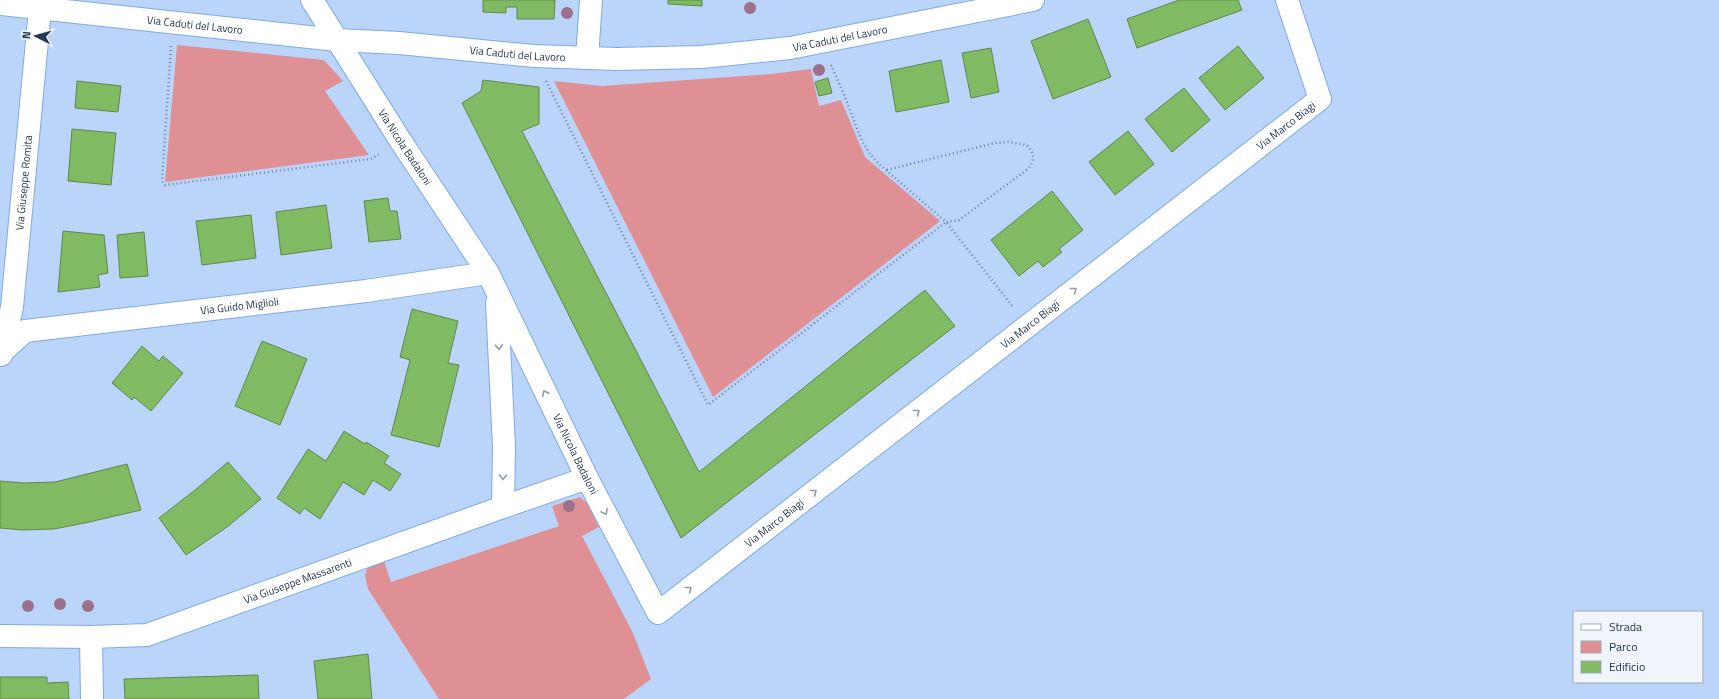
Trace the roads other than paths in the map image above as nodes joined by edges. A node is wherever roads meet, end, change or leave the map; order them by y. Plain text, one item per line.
1 (312, 0) edge
2 (591, 0) edge
3 (1033, 0) edge
4 (1288, 0) edge
5 (0, 4) edge
6 (40, 8) junction
7 (337, 40) junction
8 (587, 58) junction
9 (488, 273) junction
10 (497, 294) junction
11 (0, 354) edge
12 (587, 478) junction
13 (503, 507) junction
14 (658, 613) joint
15 (0, 636) edge
16 (91, 637) junction
17 (92, 699) edge

1 - 7 street, Via Nicola Badaloni
2 - 8 street
3 - 8 street, Via Caduti del Lavoro
14 -> 4 street, Via Marco Biagi
5 - 6 street, Via Caduti del Lavoro
6 - 7 street, Via Caduti del Lavoro
6 - 11 street, Via Giuseppe Romita
7 - 8 street, Via Caduti del Lavoro
7 - 9 street, Via Nicola Badaloni
9 - 10 street, Via Nicola Badaloni
9 - 11 street, Via Guido Miglioli
12 -> 10 street, Via Nicola Badaloni
10 -> 13 street, Via Nicola Badaloni
12 - 13 street, Via Giuseppe Massarenti
12 -> 14 street, Via Nicola Badaloni
13 - 16 street, Via Giuseppe Massarenti
15 - 16 street, Via Giuseppe Massarenti
16 - 17 street

